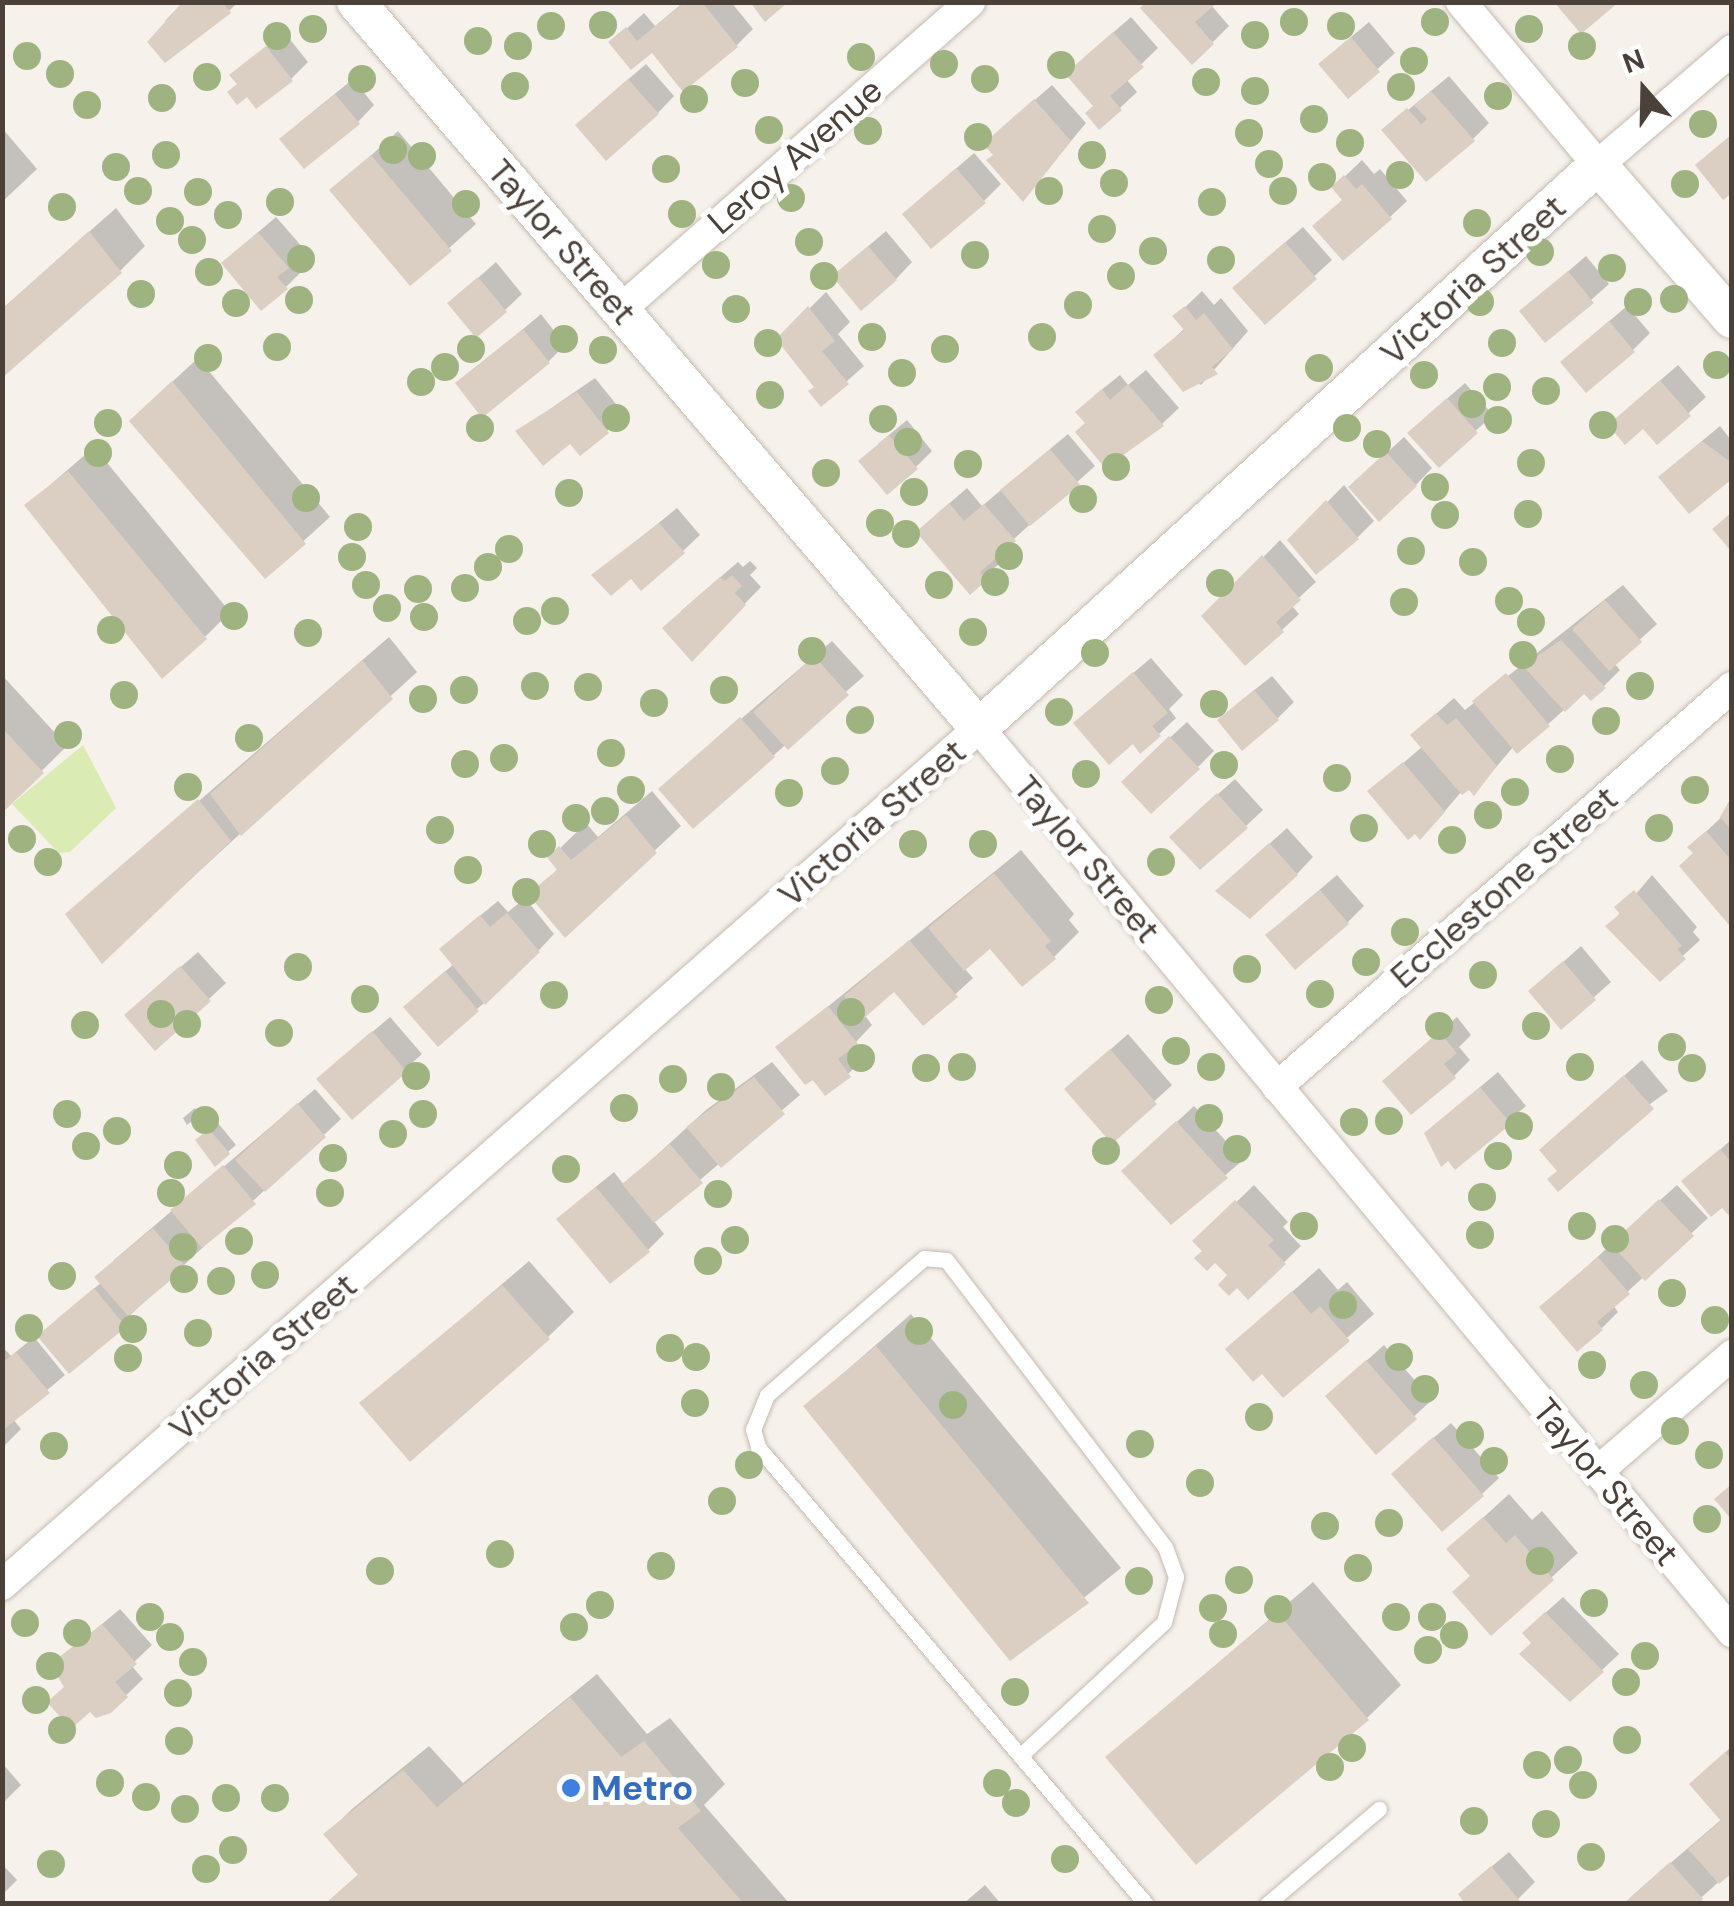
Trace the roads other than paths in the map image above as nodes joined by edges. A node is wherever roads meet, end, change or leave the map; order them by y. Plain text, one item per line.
1 (356, 2) edge
2 (970, 2) edge
3 (1461, 2) edge
4 (1732, 50) edge
5 (1598, 165) junction
6 (620, 310) junction
7 (1732, 318) edge
8 (1732, 687) edge
9 (979, 728) junction
10 (1276, 1086) junction
11 (1732, 1355) edge
12 (1597, 1472) junction
13 (2, 1585) edge
14 (1732, 1632) edge
15 (1021, 1755) junction
16 (1379, 1810) dead end
17 (1146, 1904) edge
18 (1267, 1904) edge

1 - 6 street, Taylor Street
2 - 6 street, Leroy Avenue
3 - 5 street
4 - 5 street, Victoria Street
5 - 7 street
5 - 9 street, Victoria Street
6 - 9 street, Taylor Street
8 - 10 street, Ecclestone Street
9 - 10 street, Taylor Street
9 - 13 street, Victoria Street
10 - 12 street, Taylor Street
11 - 12 street
12 - 14 street, Taylor Street
15 - 15 lane
15 - 17 lane
16 - 18 lane

